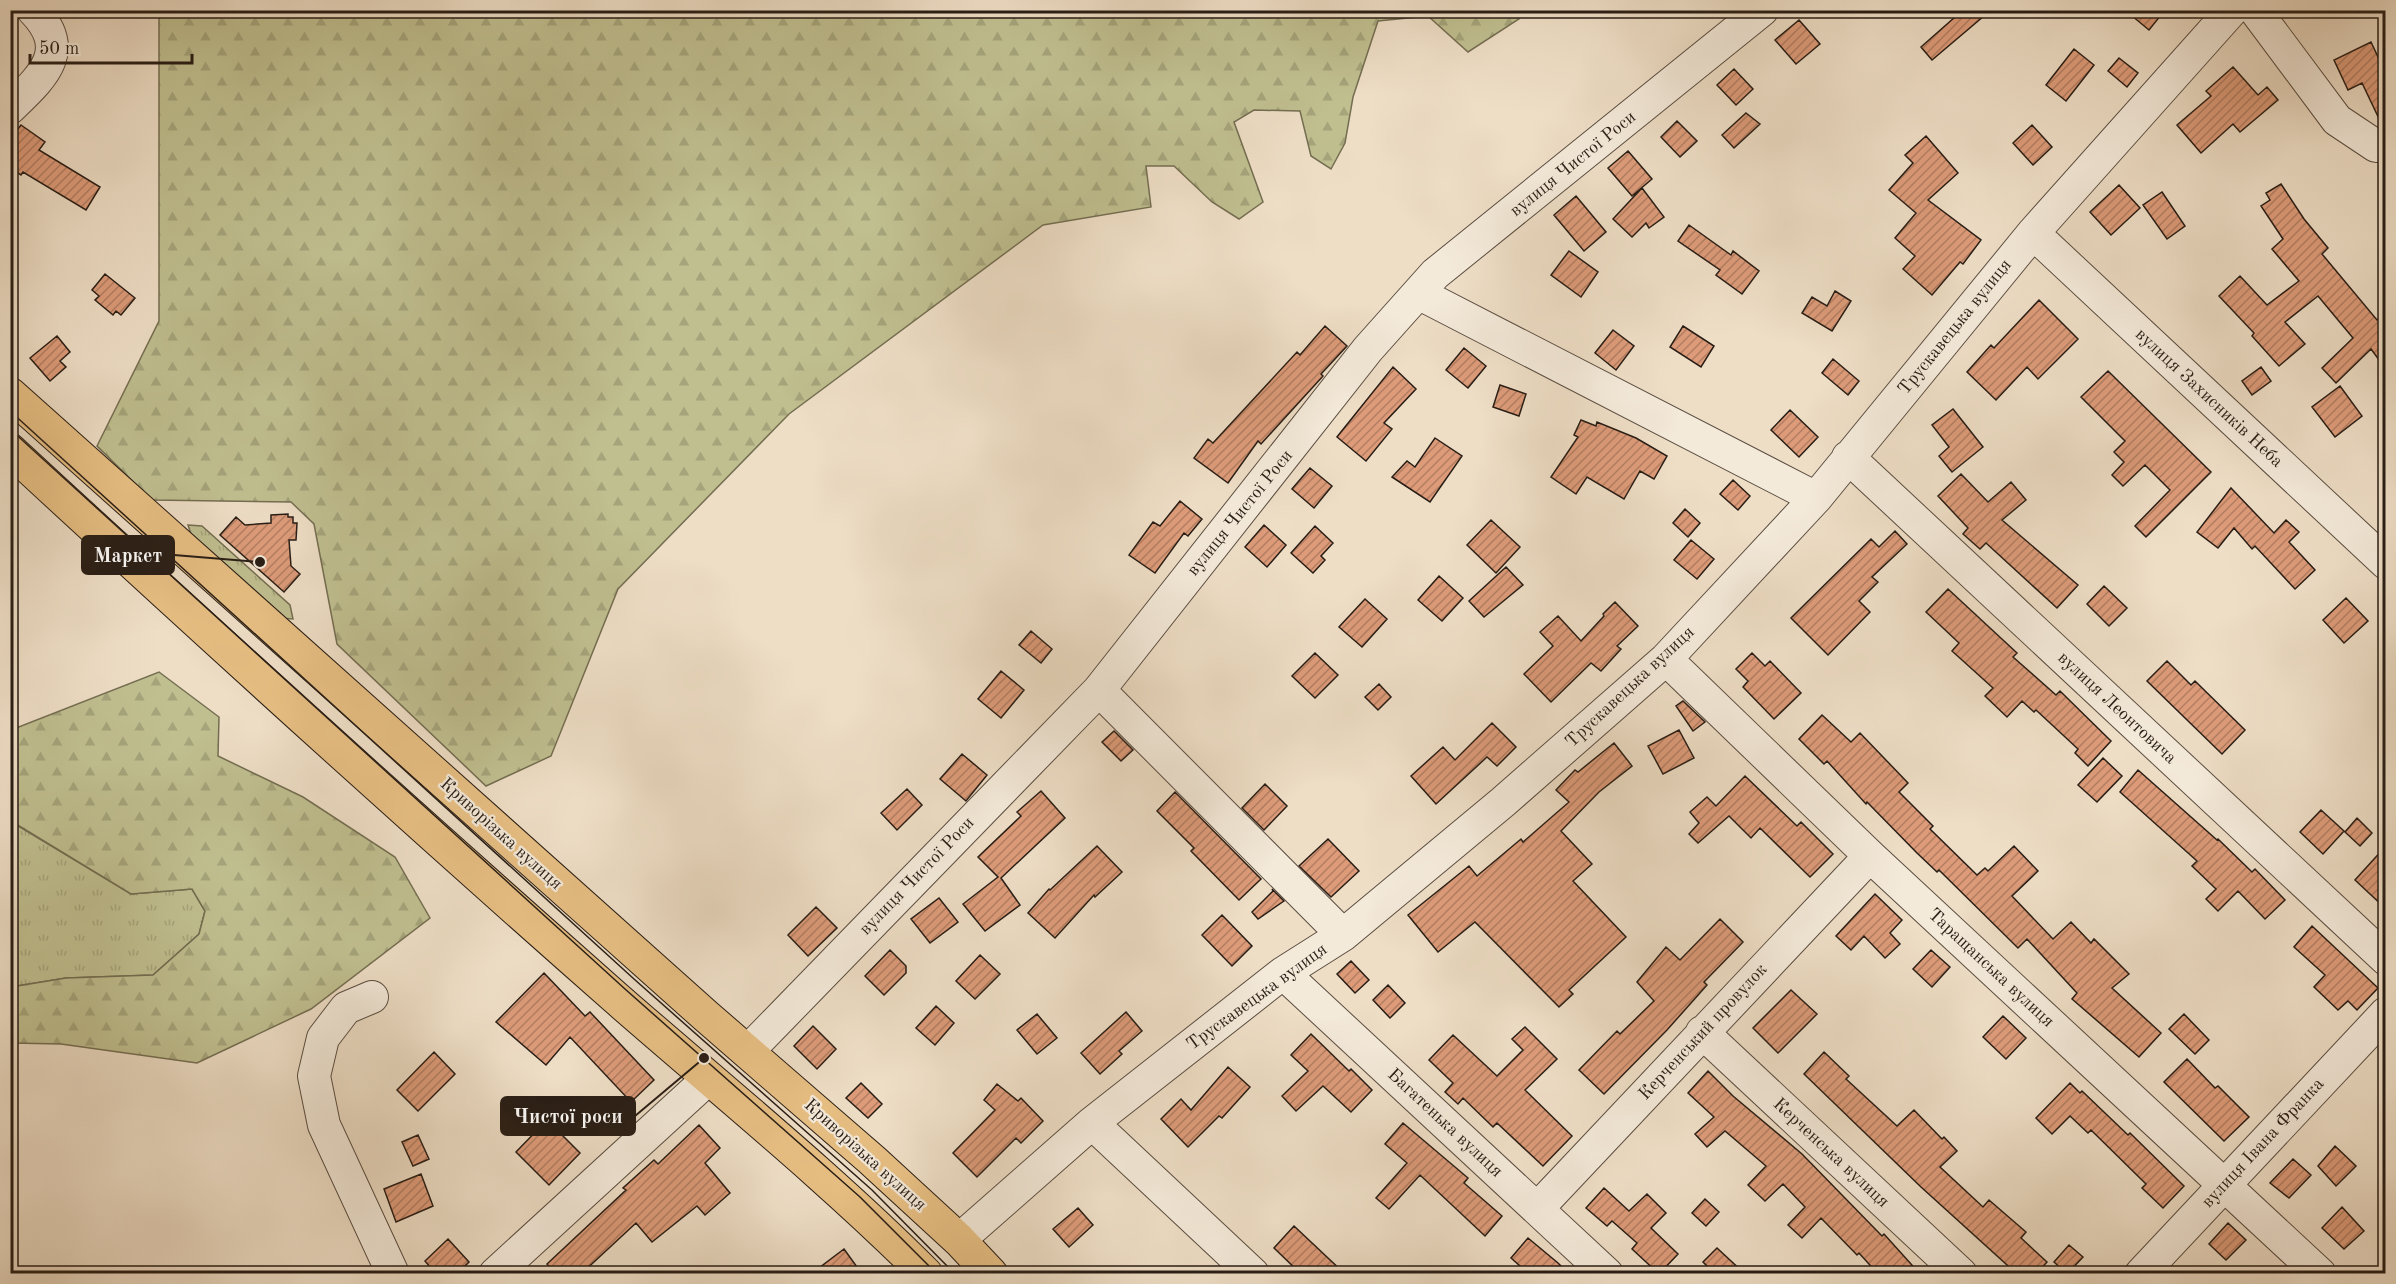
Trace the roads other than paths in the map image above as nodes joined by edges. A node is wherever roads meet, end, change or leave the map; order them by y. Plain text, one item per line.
1 (33, 10) edge
2 (1762, 10) edge
3 (2232, 10) edge
4 (2255, 10) edge
5 (10, 108) edge
6 (2385, 145) edge
7 (2032, 233) junction
8 (1418, 293) junction
9 (10, 394) edge
10 (10, 450) edge
11 (1848, 457) junction
12 (1816, 498) junction
13 (2385, 562) edge
14 (1666, 659) junction
15 (1099, 690) junction
16 (1870, 856) junction
17 (1343, 935) junction
18 (2385, 958) edge
19 (1283, 973) junction
20 (372, 997) dead end
21 (2385, 1013) edge
22 (1702, 1032) junction
23 (748, 1051) junction
24 (709, 1078) junction
25 (1092, 1123) junction
26 (2225, 1185) junction
27 (1537, 1209) junction
28 (959, 1240) junction
29 (921, 1272) edge
30 (393, 1274) edge
31 (495, 1274) edge
32 (991, 1274) edge
33 (1253, 1274) edge
34 (1607, 1274) edge
35 (1961, 1274) edge
36 (2141, 1274) edge
37 (2320, 1274) edge

1 - 5 street
2 - 8 street, вулиця Чистої Роси
3 - 7 street, Трускавецька вулиця
4 - 6 street
7 - 11 street, Трускавецька вулиця
7 - 13 street, вулиця Захисників Неба
8 - 12 street
8 - 15 street, вулиця Чистої Роси
9 - 23 main road, Криворізька вулиця
10 - 24 main road
11 - 12 street, Трускавецька вулиця
11 - 18 street, вулиця Леонтовича
12 - 14 street, Трускавецька вулиця
14 - 16 street, Таращанська вулиця
14 - 17 street, Трускавецька вулиця
15 - 17 street
15 - 23 street, вулиця Чистої Роси
16 - 22 street, Керченський провулок
16 - 26 street, Таращанська вулиця
17 - 19 street, Трускавецька вулиця
19 - 25 street, Трускавецька вулиця
19 - 27 street, Багатенька вулиця
20 - 30 street
21 - 26 street, вулиця Івана Франка
22 - 27 street, Керченський провулок
22 - 35 street, Керченська вулиця
23 - 28 main road, Криворізька вулиця
24 - 29 main road
24 - 31 street
25 - 28 street, Трускавецька вулиця
25 - 33 street
26 - 36 street, вулиця Івана Франка
26 - 37 street, Таращанська вулиця
27 - 34 street, Багатенька вулиця
28 - 32 main road, Криворізька вулиця

